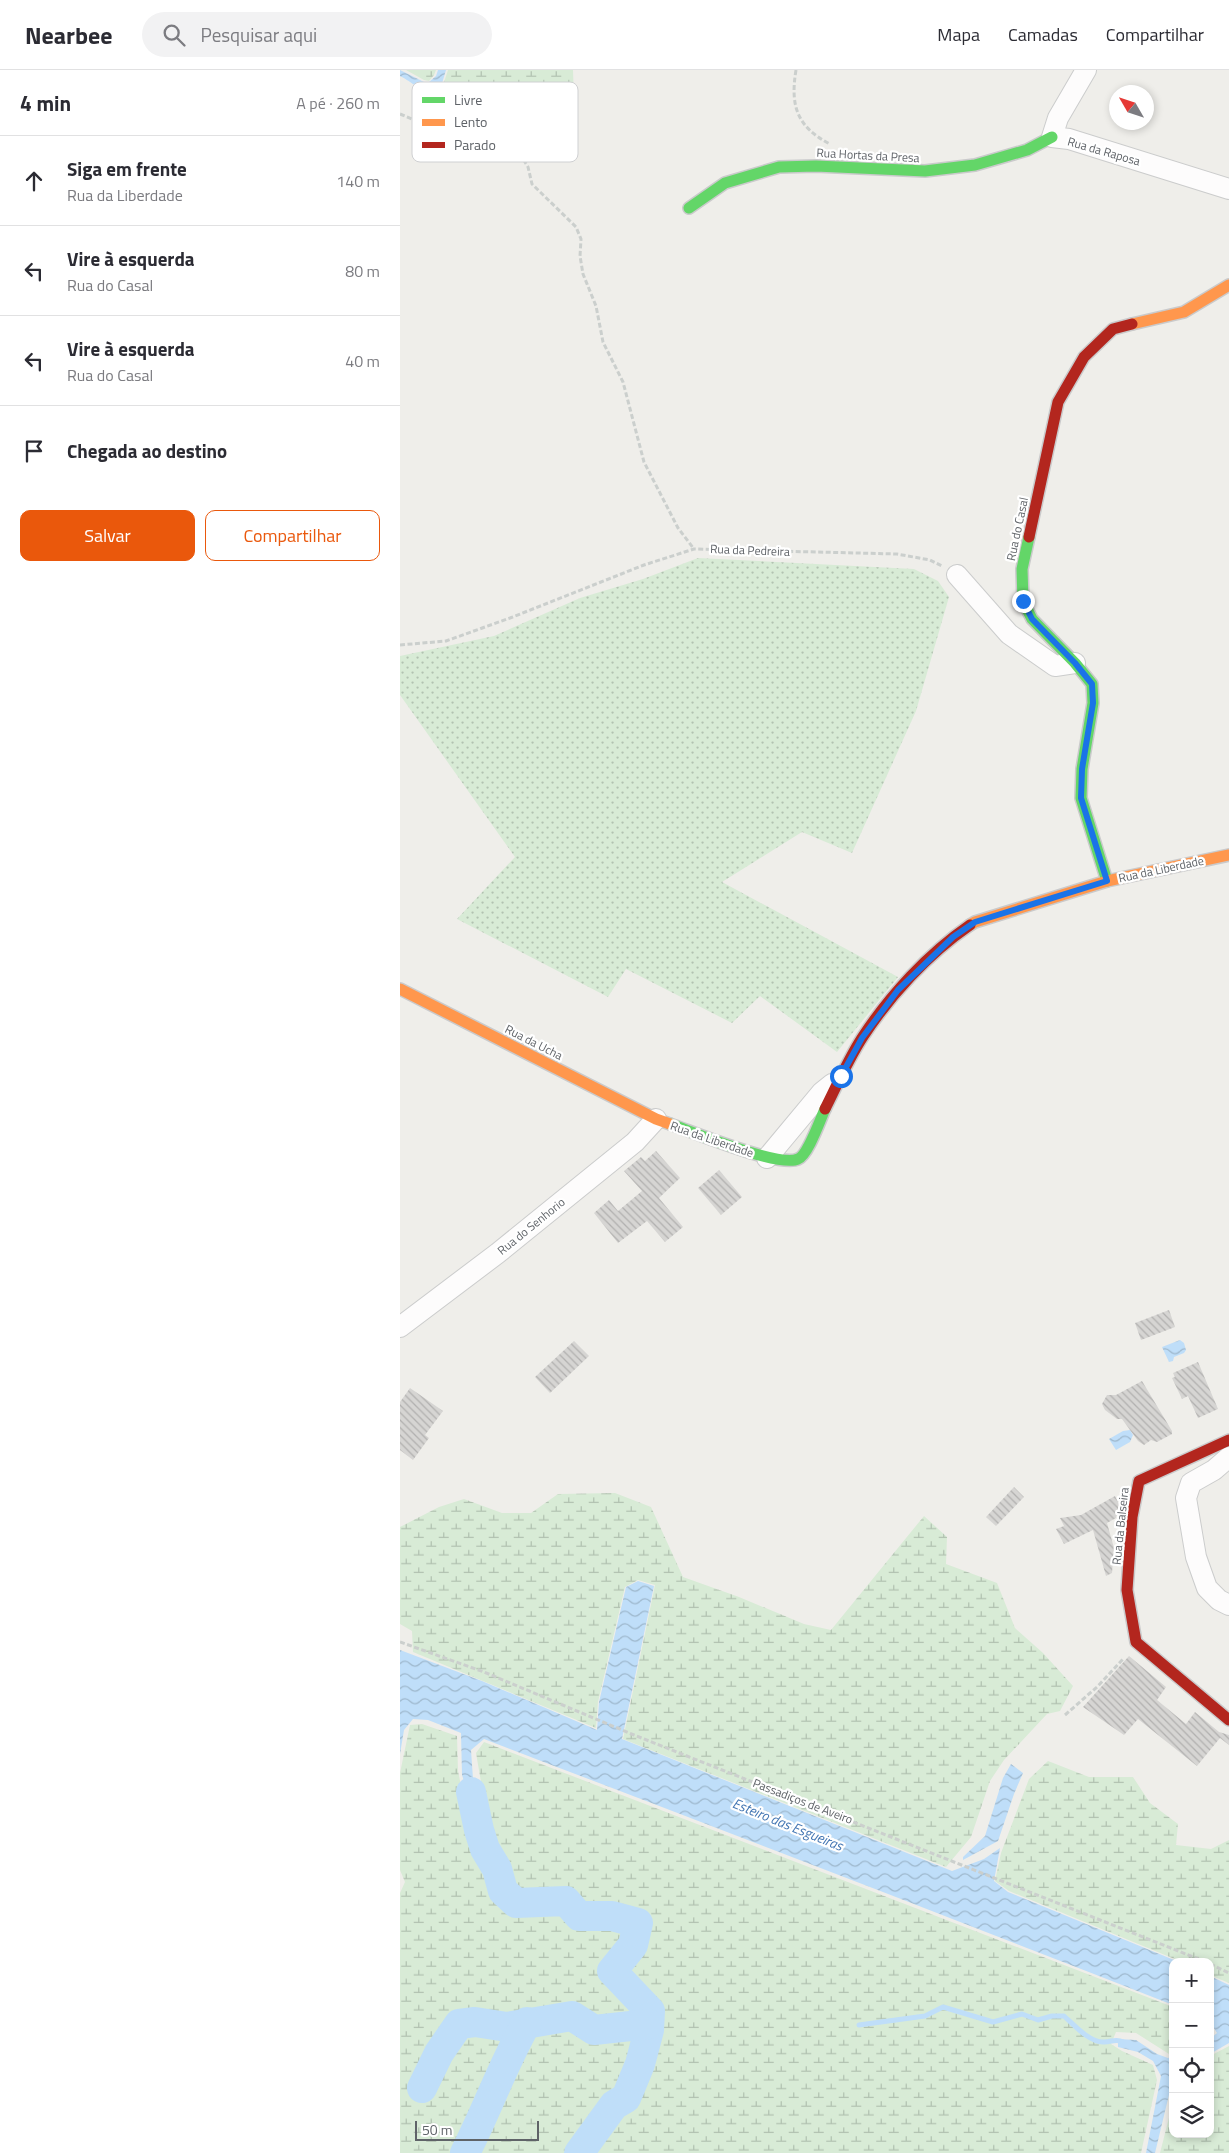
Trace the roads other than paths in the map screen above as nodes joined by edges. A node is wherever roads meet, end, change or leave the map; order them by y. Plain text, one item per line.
1 (1086, 70) edge
2 (1052, 138) junction
3 (1229, 189) edge
4 (689, 208) dead end
5 (1229, 285) edge
6 (957, 575) road end
7 (1075, 663) junction
8 (1229, 854) edge
9 (1107, 881) junction
10 (400, 989) edge
11 (841, 1076) joint
12 (656, 1119) junction
13 (767, 1158) joint
14 (400, 1327) edge
15 (1229, 1440) edge
16 (1229, 1457) edge
17 (1229, 1605) edge
18 (1229, 1720) edge

1 - 2 street, Rua da Raposa
2 - 3 street, Rua da Raposa
2 - 4 street, Rua Hortas da Presa
5 - 7 street, Rua do Casal
6 - 7 street
7 - 9 street, Rua do Casal
8 - 9 street, Rua da Liberdade
9 - 11 street, Rua da Liberdade
10 - 12 street, Rua da Ucha
11 - 13 street, Rua da Liberdade
12 - 13 street, Rua da Liberdade
12 - 14 street, Rua do Senhorio
15 - 18 street, Rua da Balseira
16 - 17 street

